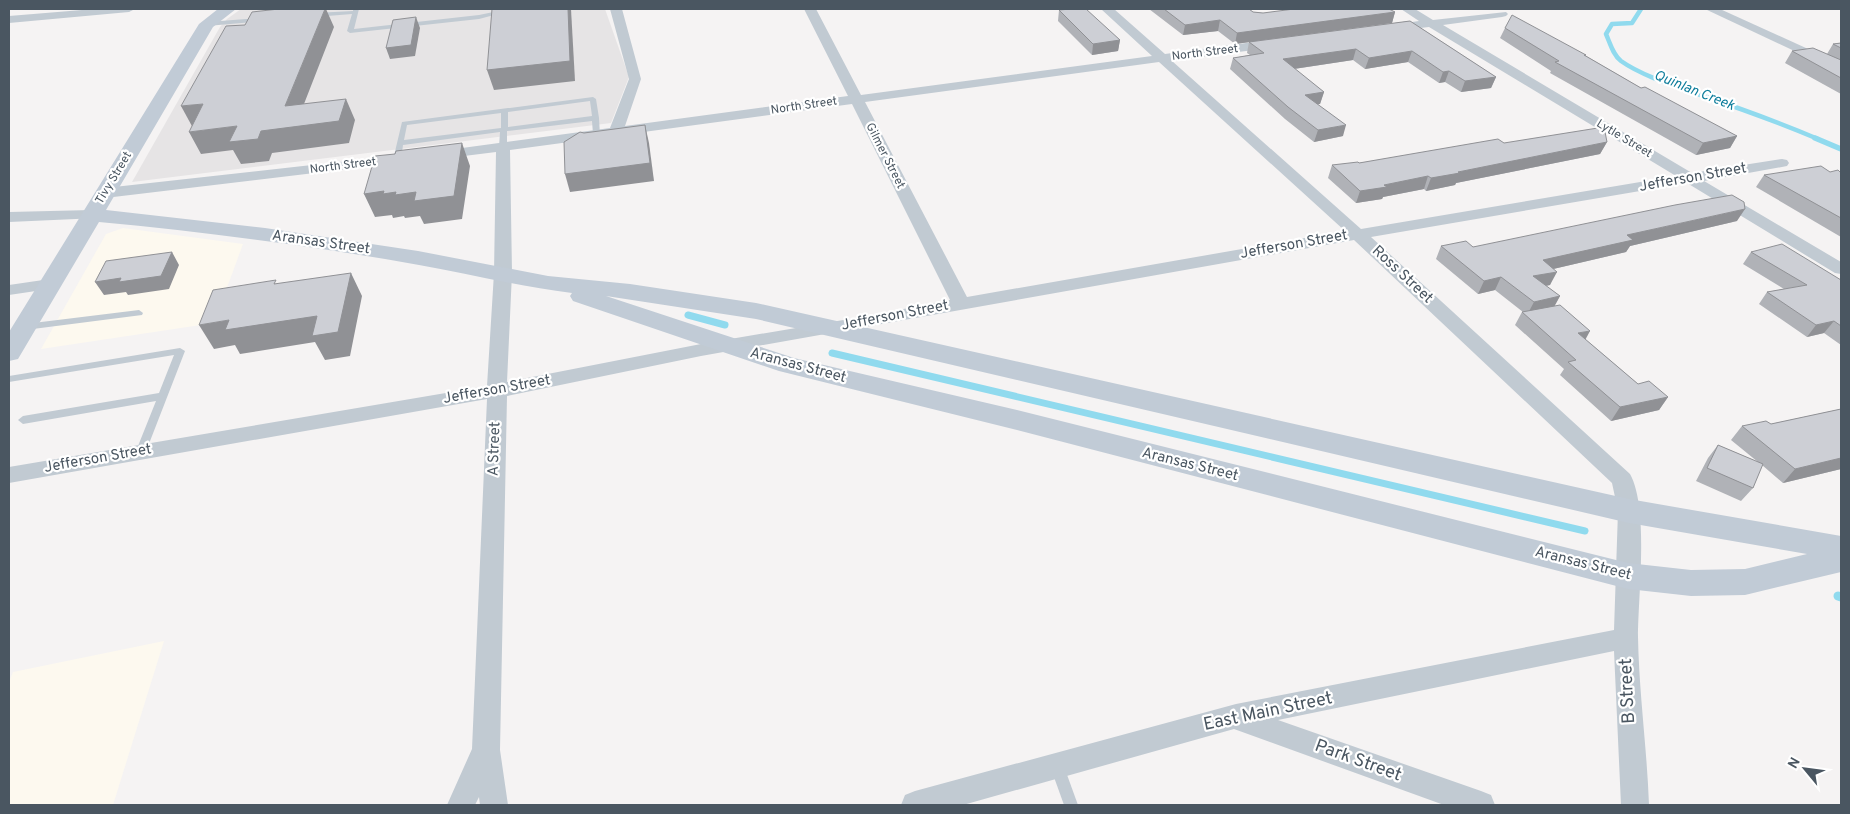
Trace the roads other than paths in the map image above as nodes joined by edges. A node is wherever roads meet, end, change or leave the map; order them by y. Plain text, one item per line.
1 (26, 9) edge
2 (129, 9) edge
3 (228, 9) edge
4 (514, 9) edge
5 (616, 9) edge
6 (810, 9) edge
7 (1107, 9) edge
8 (1407, 9) edge
9 (1711, 9) edge
10 (356, 10) edge
11 (1502, 14) dead end
12 (308, 16) edge
13 (269, 19) edge
14 (11, 22) edge
15 (1431, 23) junction
16 (207, 24) junction
17 (1376, 30) edge
18 (1289, 42) edge
19 (1162, 58) junction
20 (1841, 69) edge
21 (856, 99) junction
22 (505, 110) junction
23 (596, 118) junction
24 (616, 131) junction
25 (597, 134) junction
26 (504, 138) junction
27 (400, 143) junction
28 (397, 160) junction
29 (1782, 163) dead end
30 (1692, 179) junction
31 (105, 193) junction
32 (92, 215) junction
33 (9, 217) edge
34 (1358, 234) junction
35 (1841, 269) edge
36 (503, 273) junction
37 (548, 283) junction
38 (50, 284) junction
39 (9, 290) edge
40 (961, 303) junction
41 (139, 313) dead end
42 (24, 327) junction
43 (832, 328) junction
44 (727, 346) junction
45 (9, 354) edge
46 (9, 379) edge
47 (497, 391) junction
48 (163, 396) junction
49 (23, 420) dead end
50 (141, 451) junction
51 (9, 475) edge
52 (1629, 511) junction
53 (1841, 548) edge
54 (1841, 559) edge
55 (1628, 576) junction
56 (1626, 638) junction
57 (1236, 716) junction
58 (486, 750) junction
59 (1057, 766) junction
60 (931, 803) edge
61 (461, 805) edge
62 (494, 805) edge
63 (1071, 805) edge
64 (1481, 805) edge
65 (1635, 805) edge

1 - 14 street
2 - 14 street
3 - 16 street, Tivy Street
4 - 10 lane
5 - 24 street
6 - 21 street, Gilmer Street
7 - 19 street, Ross Street
8 - 15 street, Lytle Street
9 - 20 street
10 - 12 lane
11 - 15 street
13 - 16 lane
15 - 17 street
15 - 30 street, Lytle Street
16 - 31 street, Tivy Street
18 - 19 street, North Street
19 - 21 street, North Street
19 - 34 street, Ross Street
21 - 24 street, North Street
21 - 40 street, Gilmer Street
22 - 23 lane
22 - 26 lane
22 - 27 lane
23 - 25 lane
23 - 26 lane
24 - 25 street, North Street
25 - 26 street, North Street
26 - 27 lane
26 - 28 street, North Street
26 - 36 street, A Street
27 - 28 lane
28 - 31 street, North Street
29 - 30 street, Jefferson Street
30 - 34 street, Jefferson Street
30 - 35 street, Lytle Street
31 - 32 street, Tivy Street
32 - 33 street
32 - 36 street, Aransas Street
32 - 38 street, Tivy Street
34 - 40 street, Jefferson Street
34 - 52 street, Ross Street
36 - 37 street, Aransas Street
36 - 47 street, A Street
37 - 43 street, Aransas Street
37 - 44 street, Aransas Street
38 - 39 street
38 - 42 street, Tivy Street
40 - 43 street, Jefferson Street
41 - 42 lane
42 - 45 street, Tivy Street
43 - 44 street, Jefferson Street
43 - 52 street, Aransas Street
44 - 47 street, Jefferson Street
44 - 55 street, Aransas Street
46 - 48 lane
47 - 50 street, Jefferson Street
47 - 58 street, A Street
48 - 49 lane
48 - 50 lane
50 - 51 street, Jefferson Street
52 - 53 street, Aransas Street
52 - 55 street, Ross Street
54 - 55 street, Aransas Street
55 - 56 street, B Street
56 - 57 street, East Main Street
56 - 65 street, B Street
57 - 59 street, East Main Street
57 - 64 street, Park Street
58 - 61 street, A Street
58 - 62 street, A Street
59 - 60 street, East Main Street
59 - 63 lane

